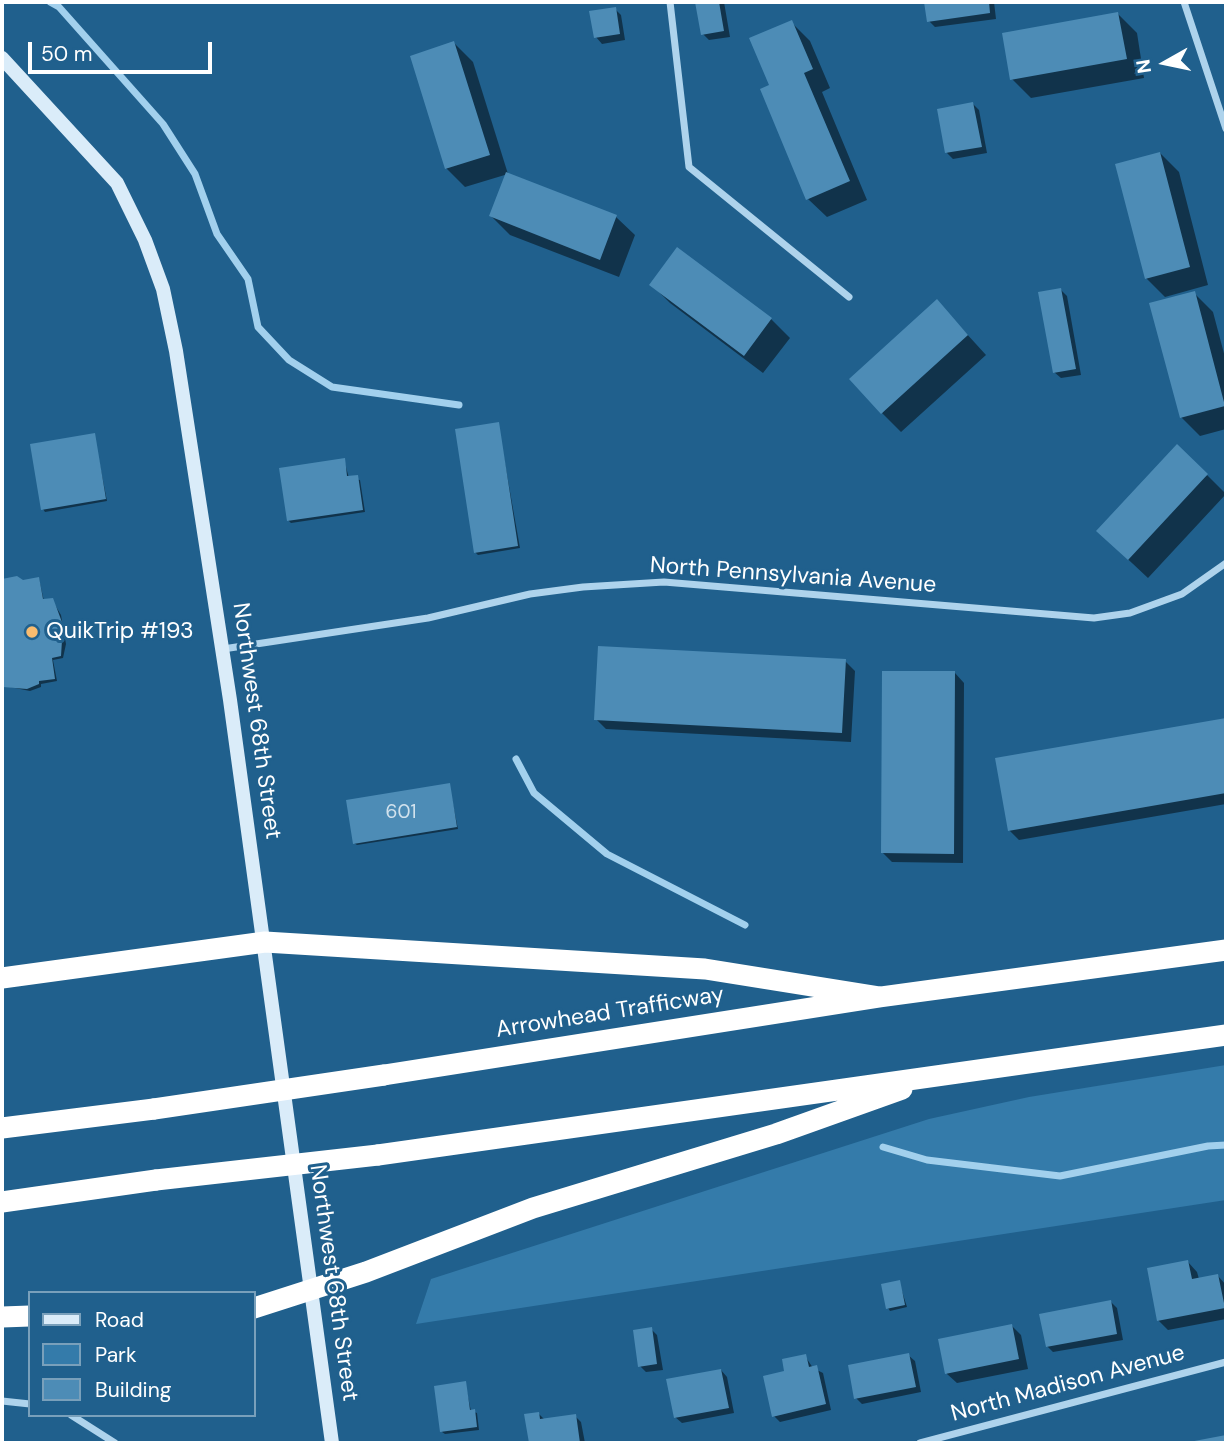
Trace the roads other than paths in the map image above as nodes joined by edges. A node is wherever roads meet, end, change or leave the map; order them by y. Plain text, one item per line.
1 (670, 2) edge
2 (1184, 2) edge
3 (2, 58) edge
4 (1226, 129) edge
5 (849, 297) dead end
6 (1226, 563) edge
7 (222, 649) junction
8 (265, 942) junction
9 (1226, 950) edge
10 (2, 978) edge
11 (880, 997) junction
12 (1226, 1035) edge
13 (944, 1074) junction
14 (2, 1128) edge
15 (2, 1202) edge
16 (310, 1290) junction
17 (256, 1307) edge
18 (28, 1316) edge
19 (2, 1317) edge
20 (1226, 1362) edge
21 (2, 1401) edge
22 (28, 1404) edge
23 (74, 1417) edge
24 (105, 1435) junction
25 (102, 1443) edge
26 (115, 1443) edge
27 (332, 1443) edge
28 (920, 1443) edge

1 - 5 street
2 - 4 street
3 - 7 main road, Northwest 68th Street
6 - 7 street, North Pennsylvania Avenue
7 - 8 main road, Northwest 68th Street
8 - 10 highway
8 - 11 highway
8 - 16 main road, Northwest 68th Street
9 - 11 highway, Arrowhead Trafficway
11 - 14 highway, Arrowhead Trafficway, bridge
12 - 13 highway
13 - 15 highway, bridge
13 - 16 highway
16 - 17 highway
16 - 27 main road, Northwest 68th Street
18 - 19 highway
20 - 28 street, North Madison Avenue
21 - 22 street
23 - 24 street
24 - 25 street
24 - 26 street

